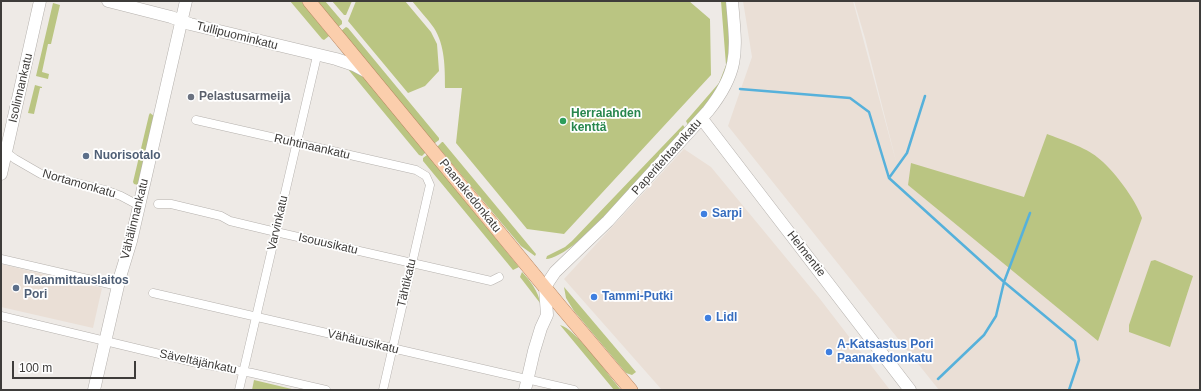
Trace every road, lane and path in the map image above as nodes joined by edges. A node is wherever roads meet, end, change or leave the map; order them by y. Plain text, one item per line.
1 (40, 1) edge
2 (108, 1) edge
3 (186, 1) edge
4 (309, 1) edge
5 (732, 1) edge
6 (181, 21) junction
7 (317, 56) junction
8 (366, 72) junction
9 (702, 119) junction
10 (196, 120) dead end
11 (297, 143) junction
12 (4, 150) edge
13 (1, 174) edge
14 (426, 176) joint
15 (158, 204) dead end
16 (138, 205) junction
17 (276, 232) junction
18 (1, 259) edge
19 (411, 263) junction
20 (499, 277) dead end
21 (118, 286) junction
22 (545, 287) junction
23 (153, 293) dead end
24 (1, 316) edge
25 (255, 317) junction
26 (105, 342) junction
27 (392, 349) junction
28 (243, 371) junction
29 (526, 385) edge
30 (94, 390) edge
31 (239, 390) edge
32 (326, 390) edge
33 (383, 390) edge
34 (574, 390) edge
35 (631, 390) edge
36 (910, 390) edge

1 - 12 street, Isolinnankatu
2 - 6 street, Tullipuominkatu
3 - 6 street, Vähälinnankatu
4 - 8 main road, Paanakedonkatu
5 - 9 street, Paperitehtaankatu
6 - 7 street, Tullipuominkatu
6 - 16 street, Vähälinnankatu
7 - 8 street, Tullipuominkatu
7 - 11 street, Varvinkatu
8 - 22 main road, Paanakedonkatu
9 - 22 street, Paperitehtaankatu
9 - 36 street, Helmentie
10 - 11 street, Ruhtinaankatu
11 - 14 street, Ruhtinaankatu
11 - 17 street, Varvinkatu
12 - 13 street, Isolinnankatu
12 - 16 street, Nortamonkatu
14 - 19 street, Tähtikatu
15 - 17 street, Isouusikatu
16 - 21 street, Vähälinnankatu
17 - 19 street, Isouusikatu
17 - 25 street, Varvinkatu
18 - 21 street
19 - 20 street, Isouusikatu
19 - 27 street, Tähtikatu
21 - 26 street, Vähälinnankatu
22 - 29 street
22 - 35 main road, Paanakedonkatu
23 - 25 street, Vähäuusikatu
24 - 26 street, Säveltäjänkatu
25 - 27 street, Vähäuusikatu
25 - 28 street, Varvinkatu
26 - 28 street, Säveltäjänkatu
26 - 30 street, Vähälinnankatu
27 - 29 street, Vähäuusikatu
27 - 33 street, Tähtikatu
28 - 31 street, Varvinkatu
28 - 32 street, Säveltäjänkatu
29 - 34 street, Vähäuusikatu

